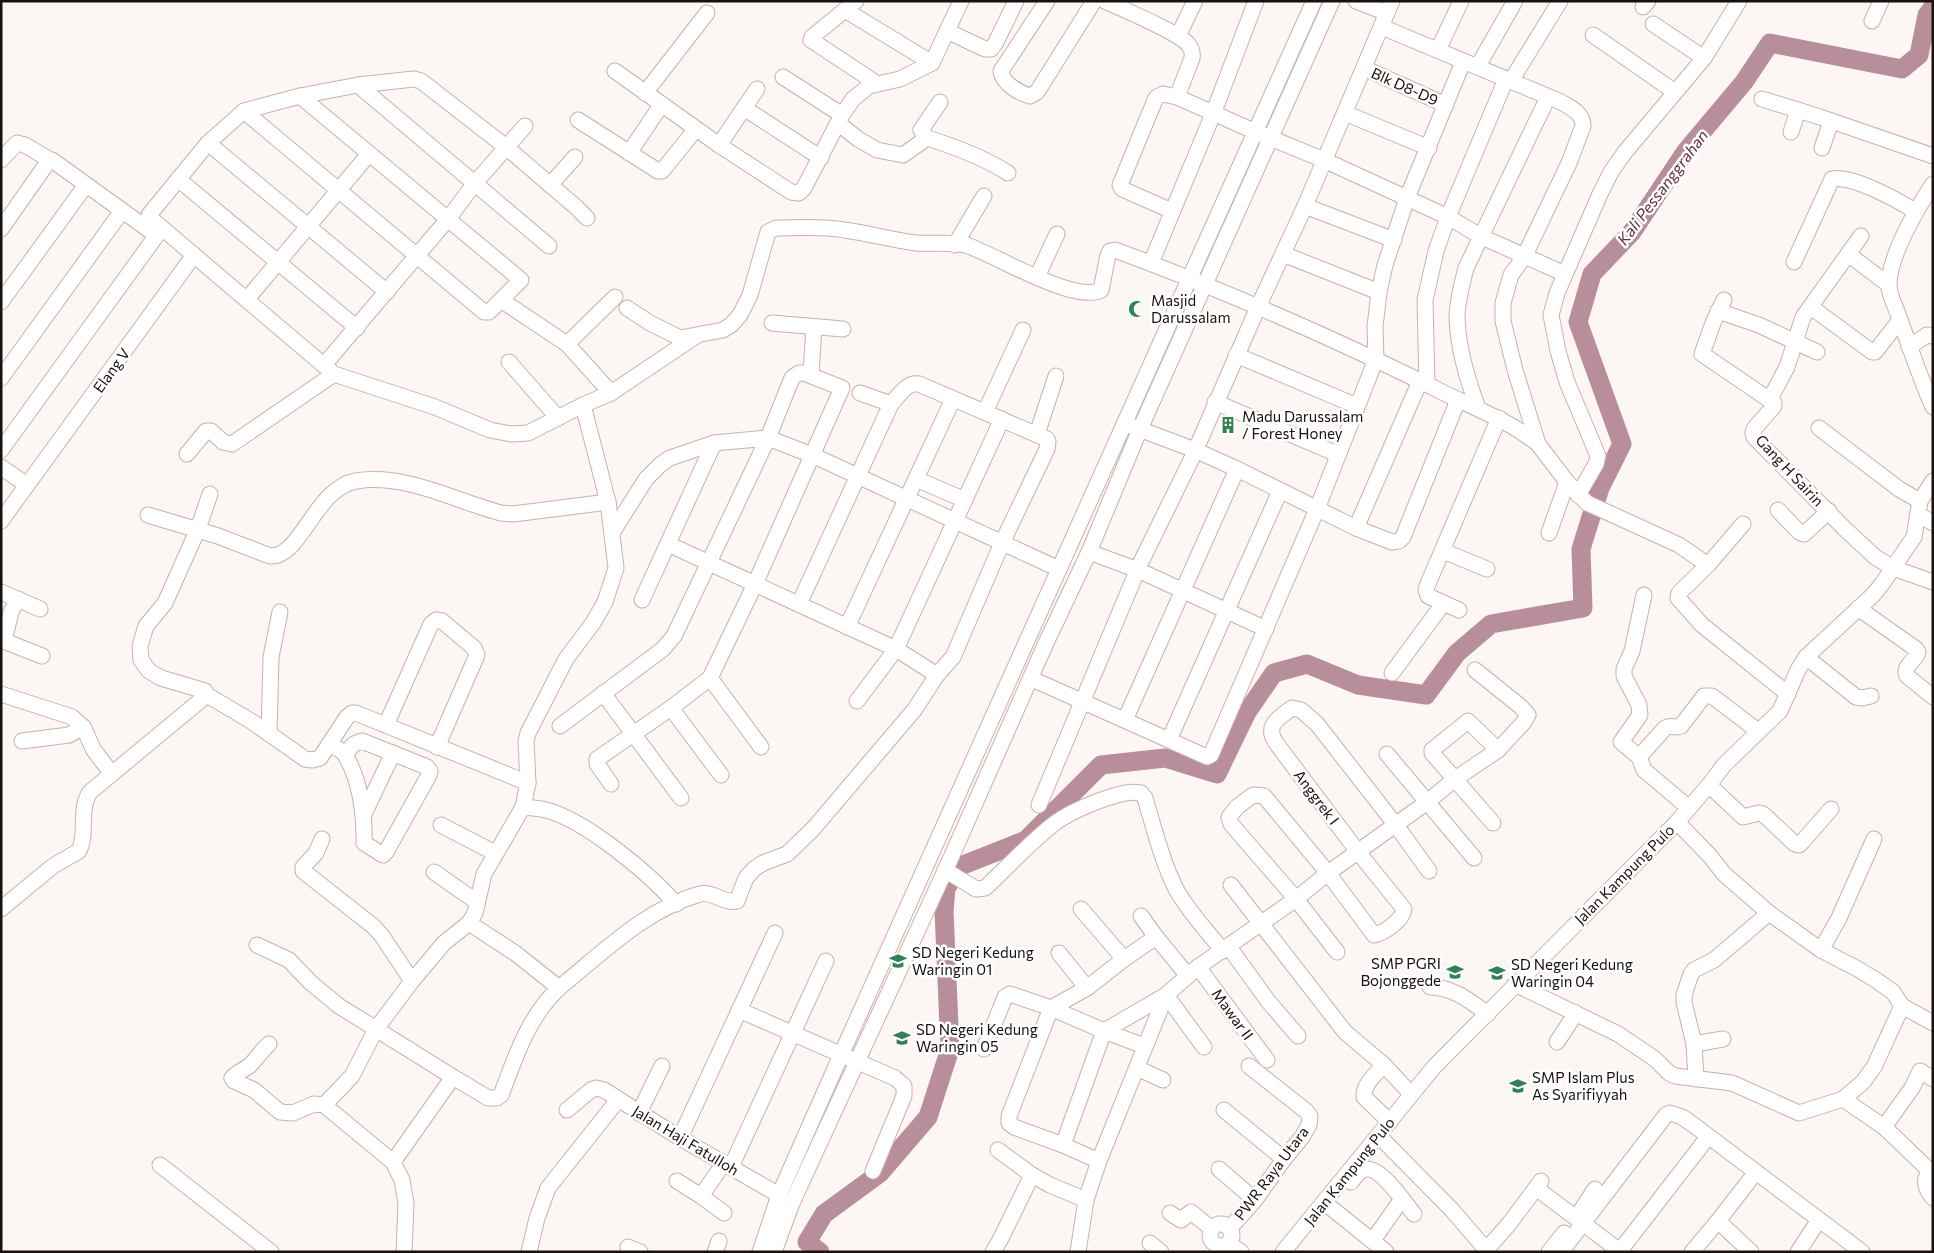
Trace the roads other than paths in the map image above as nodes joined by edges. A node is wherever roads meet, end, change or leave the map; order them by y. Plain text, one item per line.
1 (961, 1) edge
2 (1016, 1) edge
3 (1048, 1) edge
4 (1094, 1) edge
5 (1105, 1) edge
6 (1195, 1) edge
7 (1256, 1) edge
8 (1314, 1) edge
9 (1332, 1) edge
10 (1356, 1) edge
11 (1461, 1) edge
12 (1515, 1) edge
13 (1560, 1) edge
14 (1739, 1) edge
15 (1881, 1) edge
16 (850, 6) edge
17 (1390, 7) edge
18 (707, 13) dead end
19 (1872, 21) dead end
20 (1652, 24) dead end
21 (1382, 27) junction
22 (947, 32) junction
23 (1593, 35) dead end
24 (1178, 36) junction
25 (1438, 50) junction
26 (1704, 58) junction
27 (932, 63) junction
28 (1470, 64) junction
29 (1364, 68) junction
30 (615, 71) dead end
31 (783, 77) dead end
32 (1509, 80) junction
33 (876, 83) junction
34 (358, 85) junction
35 (757, 89) dead end
36 (645, 92) junction
37 (1675, 92) junction
38 (300, 96) junction
39 (1177, 97) junction
40 (1548, 97) junction
41 (1762, 99) dead end
42 (940, 102) dead end
43 (662, 104) junction
44 (1446, 104) junction
45 (744, 108) junction
46 (1798, 110) junction
47 (244, 111) junction
48 (1345, 113) junction
49 (1213, 114) junction
50 (840, 119) junction
51 (578, 120) dead end
52 (1831, 121) junction
53 (525, 126) dead end
54 (696, 129) junction
55 (1256, 132) junction
56 (1791, 132) dead end
57 (927, 138) junction
58 (1271, 138) junction
59 (208, 143) junction
60 (719, 145) junction
61 (506, 147) junction
62 (1429, 148) junction
63 (1822, 148) dead end
64 (629, 153) junction
65 (369, 154) junction
66 (1933, 156) edge
67 (575, 157) dead end
68 (820, 158) junction
69 (1, 160) edge
70 (50, 160) junction
71 (1324, 160) junction
72 (1008, 173) dead end
73 (178, 179) junction
74 (475, 183) junction
75 (86, 185) junction
76 (550, 185) junction
77 (338, 190) junction
78 (1931, 191) edge
79 (984, 196) dead end
80 (1407, 198) junction
81 (1305, 206) junction
82 (122, 210) junction
83 (1172, 211) junction
84 (1916, 212) junction
85 (587, 218) dead end
86 (1448, 218) junction
87 (448, 219) junction
88 (308, 226) junction
89 (1, 229) edge
90 (159, 232) junction
91 (1057, 234) dead end
92 (1861, 236) dead end
93 (1482, 237) junction
94 (1394, 240) junction
95 (955, 245) junction
96 (549, 246) dead end
97 (1283, 254) junction
98 (1848, 254) junction
99 (194, 255) junction
100 (417, 256) junction
101 (1524, 257) junction
102 (278, 262) junction
103 (1794, 262) dead end
104 (1151, 263) junction
105 (1565, 274) junction
106 (1037, 277) junction
107 (1190, 279) junction
108 (1205, 285) junction
109 (1889, 285) junction
110 (387, 292) junction
111 (1379, 292) junction
112 (614, 297) dead end
113 (247, 299) junction
114 (501, 300) junction
115 (1, 302) edge
116 (1258, 307) junction
117 (1811, 307) junction
118 (627, 308) dead end
119 (1900, 320) junction
120 (772, 324) dead end
121 (814, 327) junction
122 (357, 328) junction
123 (844, 329) dead end
124 (1023, 330) dead end
125 (696, 336) junction
126 (1933, 336) edge
127 (1794, 342) junction
128 (567, 344) junction
129 (1909, 347) junction
130 (1817, 352) dead end
131 (1236, 355) junction
132 (1376, 359) junction
133 (509, 362) dead end
134 (329, 370) junction
135 (811, 374) junction
136 (1056, 376) dead end
137 (1, 378) edge
138 (1424, 383) junction
139 (611, 393) junction
140 (860, 393) dead end
141 (953, 399) junction
142 (1770, 399) junction
143 (1458, 400) junction
144 (1215, 402) junction
145 (891, 404) junction
146 (583, 405) junction
147 (1357, 406) junction
148 (1933, 407) edge
149 (1478, 408) junction
150 (986, 412) junction
151 (558, 418) junction
152 (1499, 418) junction
153 (1002, 419) junction
154 (1132, 426) junction
155 (1819, 428) dead end
156 (1037, 434) junction
157 (768, 438) junction
158 (714, 443) junction
159 (1538, 444) junction
160 (1, 450) edge
161 (1195, 450) junction
162 (187, 454) dead end
163 (1337, 454) junction
164 (812, 456) junction
165 (1, 467) edge
166 (1237, 470) junction
167 (858, 476) junction
168 (916, 479) junction
169 (1933, 481) edge
170 (1567, 482) junction
171 (27, 485) junction
172 (1280, 491) junction
173 (210, 494) dead end
174 (907, 499) junction
175 (1582, 499) junction
176 (964, 500) junction
177 (608, 502) junction
178 (1919, 508) junction
179 (1317, 509) junction
180 (1778, 510) dead end
181 (1829, 512) junction
182 (148, 514) dead end
183 (1, 521) edge
184 (955, 521) junction
185 (1933, 523) edge
186 (1743, 524) dead end
187 (1356, 528) junction
188 (198, 529) junction
189 (612, 533) junction
190 (1549, 533) dead end
191 (1002, 543) junction
192 (668, 544) junction
193 (1443, 551) junction
194 (1089, 552) junction
195 (709, 563) junction
196 (1708, 565) junction
197 (1894, 568) junction
198 (1059, 569) junction
199 (1487, 569) dead end
200 (1138, 570) junction
201 (1933, 582) edge
202 (755, 584) junction
203 (1183, 590) junction
204 (1, 592) edge
205 (1644, 595) dead end
206 (18, 598) junction
207 (642, 600) dead end
208 (798, 604) junction
209 (1443, 604) junction
210 (1858, 608) junction
211 (40, 609) dead end
212 (1458, 610) dead end
213 (1227, 611) junction
214 (280, 612) dead end
215 (847, 627) junction
216 (1266, 629) junction
217 (1029, 637) junction
218 (1046, 643) junction
219 (896, 649) junction
220 (42, 656) dead end
221 (1806, 657) junction
222 (1475, 670) dead end
223 (1392, 673) dead end
224 (938, 675) junction
225 (710, 678) junction
226 (1032, 679) junction
227 (603, 693) junction
228 (1, 694) edge
229 (1788, 694) junction
230 (207, 695) junction
231 (1871, 696) dead end
232 (1933, 697) edge
233 (857, 701) dead end
234 (1082, 701) junction
235 (671, 708) junction
236 (1125, 720) junction
237 (386, 725) junction
238 (560, 726) dead end
239 (83, 727) junction
240 (1758, 731) junction
241 (269, 734) junction
242 (634, 734) junction
243 (986, 734) junction
244 (1169, 740) junction
245 (22, 741) dead end
246 (1004, 741) junction
247 (330, 744) junction
248 (437, 747) junction
249 (761, 747) dead end
250 (1498, 750) junction
251 (393, 753) junction
252 (345, 754) junction
253 (1387, 754) dead end
254 (1639, 757) junction
255 (112, 774) junction
256 (721, 775) dead end
257 (1455, 779) junction
258 (528, 783) junction
259 (611, 784) dead end
260 (1709, 785) junction
261 (681, 798) dead end
262 (1426, 803) junction
263 (1038, 805) dead end
264 (523, 807) junction
265 (1690, 808) junction
266 (1831, 809) dead end
267 (363, 816) junction
268 (1677, 822) junction
269 (1493, 823) dead end
270 (1396, 824) junction
271 (441, 825) dead end
272 (1874, 839) dead end
273 (322, 840) dead end
274 (933, 852) junction
275 (1358, 852) junction
276 (494, 853) junction
277 (1474, 858) dead end
278 (950, 870) junction
279 (1429, 871) dead end
280 (434, 872) dead end
281 (1328, 873) junction
282 (1231, 885) dead end
283 (1296, 899) junction
284 (477, 902) junction
285 (676, 904) junction
286 (1, 909) edge
287 (1080, 909) dead end
288 (1768, 913) junction
289 (1141, 916) dead end
290 (470, 923) junction
291 (1261, 924) junction
292 (775, 933) dead end
293 (1156, 937) junction
294 (256, 944) dead end
295 (1226, 949) junction
296 (1820, 950) junction
297 (1337, 952) dead end
298 (1060, 953) dead end
299 (1124, 959) junction
300 (826, 960) dead end
301 (1193, 972) junction
302 (412, 980) junction
303 (1515, 984) junction
304 (1430, 987) dead end
305 (559, 988) junction
306 (1087, 988) junction
307 (1166, 995) junction
308 (1902, 1006) junction
309 (1051, 1008) junction
310 (739, 1010) junction
311 (1576, 1013) junction
312 (1488, 1014) junction
313 (1933, 1023) edge
314 (376, 1029) junction
315 (1104, 1031) junction
316 (792, 1034) junction
317 (1298, 1036) dead end
318 (1723, 1039) dead end
319 (1557, 1042) dead end
320 (268, 1044) dead end
321 (1694, 1044) junction
322 (1144, 1046) junction
323 (1204, 1047) dead end
324 (984, 1049) dead end
325 (841, 1056) junction
326 (1267, 1060) dead end
327 (858, 1063) junction
328 (1384, 1065) junction
329 (662, 1066) dead end
330 (1249, 1066) dead end
331 (1137, 1068) junction
332 (453, 1077) junction
333 (1696, 1079) junction
334 (1933, 1079) edge
335 (1164, 1080) dead end
336 (1412, 1094) junction
337 (618, 1100) junction
338 (1843, 1100) junction
339 (324, 1105) junction
340 (567, 1110) dead end
341 (1224, 1110) dead end
342 (639, 1113) junction
343 (1390, 1122) junction
344 (1884, 1128) junction
345 (1378, 1136) junction
346 (1708, 1136) junction
347 (680, 1138) junction
348 (1063, 1145) junction
349 (998, 1150) dead end
350 (1284, 1159) junction
351 (1099, 1161) junction
352 (393, 1162) junction
353 (160, 1165) dead end
354 (727, 1165) junction
355 (1219, 1169) dead end
356 (873, 1171) dead end
357 (1756, 1172) junction
358 (1032, 1176) junction
359 (677, 1181) dead end
360 (1595, 1189) dead end
361 (779, 1195) junction
362 (701, 1196) junction
363 (1933, 1198) edge
364 (1402, 1199) junction
365 (1086, 1200) junction
366 (1255, 1200) junction
367 (1330, 1207) junction
368 (724, 1213) dead end
369 (1170, 1213) dead end
370 (1414, 1214) dead end
371 (1819, 1220) junction
372 (1718, 1221) junction
373 (1580, 1222) junction
374 (1373, 1240) junction
375 (1221, 1241) edge
376 (1744, 1249) edge
377 (1487, 1251) edge
378 (271, 1252) edge
379 (404, 1252) edge
380 (529, 1252) edge
381 (760, 1252) edge
382 (774, 1252) edge
383 (993, 1252) edge
384 (1078, 1252) edge
385 (1283, 1252) edge
386 (1298, 1252) edge
387 (1386, 1252) edge
388 (1549, 1252) edge
389 (1562, 1252) edge
390 (1620, 1252) edge
391 (1692, 1252) edge
392 (1798, 1252) edge
393 (1862, 1252) edge

1 - 22 street
2 - 22 street
3 - 4 street
5 - 24 street
6 - 24 street
7 - 49 street
8 - 55 street
9 - 58 street
10 - 17 street
11 - 25 street
12 - 28 street
13 - 32 street
14 - 26 street
15 - 19 street
16 - 27 street
16 - 33 street
17 - 21 street
18 - 36 street
20 - 26 street
21 - 25 street
21 - 29 street
22 - 27 street
23 - 37 street
24 - 39 street
25 - 28 street
26 - 37 street
27 - 33 street
28 - 32 street
28 - 44 street
29 - 44 street, Blk D8-D9
29 - 48 street
30 - 36 street
31 - 50 street
32 - 40 street
32 - 86 street
33 - 50 street
34 - 38 street
34 - 61 street
34 - 74 street
35 - 45 street
36 - 43 street
37 - 105 street
38 - 47 street
38 - 65 street
39 - 49 street
39 - 83 street
40 - 93 street
40 - 101 street
41 - 46 street
42 - 57 street
43 - 54 street
43 - 64 street
44 - 62 street
45 - 60 street
45 - 68 street
46 - 52 street
46 - 56 street
47 - 59 street
47 - 77 street
48 - 62 street
48 - 71 street
49 - 55 street
49 - 83 street
50 - 57 street
50 - 68 street
51 - 64 street
52 - 63 street
52 - 66 street
53 - 61 street
54 - 60 street
54 - 64 street
55 - 58 street
55 - 107 street
57 - 72 street
58 - 71 street
58 - 108 street
59 - 73 street
59 - 88 street
60 - 68 street
61 - 74 street
61 - 76 street
62 - 80 street
65 - 77 street
65 - 87 street
67 - 76 street
69 - 70 street
70 - 75 street
70 - 89 street
71 - 80 street
71 - 81 street
73 - 90 street
73 - 102 street
74 - 87 street
74 - 96 street
75 - 82 street
75 - 115 street
76 - 85 street
77 - 88 street
77 - 100 street
78 - 84 street
79 - 95 street
80 - 86 street
80 - 94 street
81 - 94 street
81 - 97 street
82 - 90 street
82 - 137 street
83 - 104 street
84 - 103 street
84 - 109 street
86 - 93 street
86 - 138 street
87 - 100 street
87 - 114 street
88 - 102 street
88 - 110 street
90 - 99 street
90 - 160 street
91 - 106 street
92 - 98 street
93 - 101 street
93 - 149 street
94 - 111 street
95 - 106 street
95 - 125 street
97 - 111 street
97 - 116 street
98 - 109 street
98 - 117 street
99 - 113 street
99 - 171 street, Elang V
100 - 110 street
100 - 114 street
101 - 105 street
101 - 159 street
102 - 113 street
102 - 122 street
104 - 106 street
104 - 107 street
105 - 175 street
107 - 108 street
107 - 154 street
108 - 116 street
108 - 154 street
109 - 119 street
110 - 122 street
111 - 132 street
112 - 128 street
113 - 134 street
114 - 128 street
116 - 131 street
116 - 132 street
117 - 119 street
117 - 127 street
118 - 125 street
119 - 129 street
120 - 121 street
121 - 123 street
121 - 135 street
122 - 134 street
124 - 150 street
125 - 139 street
126 - 129 street
127 - 130 street
127 - 142 street
127 - 142 street
128 - 139 street
129 - 148 street
131 - 144 street
131 - 147 street
132 - 138 street
132 - 147 street
133 - 151 street
134 - 151 street
134 - 162 street
135 - 157 street
135 - 164 street
136 - 156 street
138 - 143 street
138 - 187 street
139 - 146 street
140 - 145 street
141 - 145 street
141 - 150 street
141 - 168 street
142 - 181 street, Gang H Sairin
143 - 149 street
143 - 187 street
144 - 161 street
144 - 163 street
145 - 167 street
146 - 151 street
146 - 177 street
147 - 163 street
149 - 152 street
150 - 153 street
152 - 159 street
152 - 193 street
153 - 156 street
153 - 176 street
154 - 161 street
154 - 194 street
154 - 198 street
155 - 178 street
156 - 191 street
157 - 158 street
157 - 164 street
157 - 195 street
158 - 189 street
158 - 192 street
159 - 170 street
161 - 166 street
161 - 200 street
163 - 179 street
164 - 167 street
164 - 202 street
165 - 171 street
166 - 172 street
166 - 203 street
167 - 174 street
167 - 208 street
168 - 174 street
168 - 176 street
169 - 178 street, Jalan Kampung Pulo
170 - 175 street
170 - 190 street
171 - 183 street, Elang V
172 - 179 street
172 - 213 street
173 - 188 street
174 - 184 street
174 - 215 street
175 - 196 street
176 - 184 street
177 - 188 street
177 - 189 street
178 - 185 street
178 - 197 street, Jalan Kampung Pulo
179 - 187 street
179 - 216 street
180 - 181 street
181 - 197 street, Gang H Sairin
182 - 188 street
184 - 191 street
184 - 219 street
186 - 196 street
188 - 230 street
189 - 258 street
191 - 198 street
191 - 224 street
192 - 195 street
192 - 207 street
193 - 199 street
193 - 209 street
194 - 200 street
194 - 218 street
195 - 202 street
195 - 227 street
196 - 229 street
197 - 201 street, Gang H Sairin
197 - 210 street, Jalan Kampung Pulo
198 - 217 street
200 - 203 street
200 - 234 street
202 - 208 street
202 - 225 street
203 - 213 street
203 - 236 street
204 - 206 street
205 - 254 street
206 - 211 street
206 - 220 street
208 - 215 street
209 - 212 street
209 - 223 street
210 - 221 street, Jalan Kampung Pulo
210 - 232 street
213 - 216 street
213 - 244 street
214 - 241 street
215 - 219 street
216 - 244 street
217 - 218 street
217 - 243 street
218 - 226 street
219 - 224 street
219 - 233 street
221 - 229 street, Jalan Kampung Pulo
221 - 231 street
222 - 250 street
224 - 285 street
225 - 235 street
225 - 249 street
226 - 234 street
226 - 246 street
227 - 238 street
227 - 242 street
228 - 239 street
229 - 240 street, Jalan Kampung Pulo
230 - 241 street
230 - 255 street
234 - 236 street
234 - 263 street
235 - 242 street
235 - 256 street
236 - 244 street
237 - 247 street
237 - 248 street
237 - 248 street
239 - 245 street
239 - 255 street
240 - 254 street
240 - 260 street, Jalan Kampung Pulo
241 - 247 street
242 - 259 street
242 - 261 street
243 - 246 street
243 - 274 street
246 - 278 street
247 - 252 street
248 - 258 street
250 - 257 street
250 - 257 street
251 - 252 street
251 - 267 street
251 - 267 street
252 - 267 street
253 - 262 street
254 - 265 street
255 - 286 street
257 - 262 street
257 - 269 street
258 - 264 street
260 - 265 street, Jalan Kampung Pulo
260 - 266 street
262 - 270 street
262 - 277 street
264 - 276 street
264 - 285 street
265 - 268 street, Jalan Kampung Pulo
268 - 288 street
268 - 303 street, Jalan Kampung Pulo
270 - 275 street
270 - 275 street, Anggrek I
270 - 279 street
271 - 276 street
272 - 296 street
273 - 302 street
274 - 278 street
274 - 325 street
275 - 281 street
275 - 281 street, Anggrek I
276 - 284 street
278 - 295 street
278 - 327 street
280 - 284 street
281 - 283 street
281 - 283 street
282 - 291 street
283 - 291 street
283 - 297 street
284 - 290 street
285 - 305 street
287 - 299 street
288 - 296 street
288 - 321 street
289 - 293 street, Mawar II
290 - 302 street
290 - 305 street
291 - 295 street
291 - 328 street
292 - 310 street
293 - 299 street
293 - 301 street, Mawar II
294 - 314 street
295 - 301 street
295 - 317 street
296 - 308 street
298 - 306 street
299 - 306 street
300 - 316 street
301 - 307 street
301 - 326 street, Mawar II
302 - 314 street
303 - 311 street
303 - 312 street, Jalan Kampung Pulo
304 - 312 street
305 - 332 street
306 - 309 street
307 - 315 street
307 - 322 street
307 - 323 street
308 - 313 street
308 - 338 street
309 - 315 street
309 - 324 street
309 - 348 street
310 - 316 street
310 - 347 street
311 - 319 street
311 - 333 street
312 - 336 street, Jalan Kampung Pulo
314 - 332 street
314 - 339 street
315 - 322 street
315 - 348 street
316 - 325 street
316 - 354 street
318 - 321 street
320 - 339 street
321 - 333 street
322 - 331 street
325 - 327 street
325 - 361 street
327 - 356 street
327 - 382 street
328 - 336 street
328 - 343 street
329 - 342 street
330 - 350 street, PWR Raya Utara
331 - 335 street
331 - 351 street
332 - 352 street
333 - 338 street
334 - 344 street
336 - 343 street, Jalan Kampung Pulo
337 - 340 street
337 - 342 street, Jalan Haji Fatulloh
337 - 380 street, Jalan Haji Fatulloh
338 - 344 street
339 - 352 street
341 - 350 street
342 - 347 street, Jalan Haji Fatulloh
343 - 345 street, Jalan Kampung Pulo
344 - 363 street
345 - 377 street
345 - 385 street, Jalan Kampung Pulo
346 - 357 street
346 - 373 street
346 - 390 street
347 - 354 street, Jalan Haji Fatulloh
348 - 351 street
349 - 358 street
350 - 366 street, PWR Raya Utara
351 - 365 street
352 - 379 street
353 - 378 street
354 - 361 street, Jalan Haji Fatulloh
354 - 362 street
355 - 366 street
357 - 371 street
357 - 372 street
358 - 365 street
358 - 383 street
359 - 362 street
360 - 373 street
361 - 381 street
362 - 368 street
364 - 367 street
364 - 370 street
364 - 374 street
365 - 384 street
366 - 375 street, PWR Raya Utara
367 - 374 street
367 - 386 street
369 - 375 street
371 - 392 street
371 - 393 street
372 - 376 street
372 - 391 street
373 - 377 street
373 - 388 street
373 - 389 street
373 - 390 street
374 - 387 street

